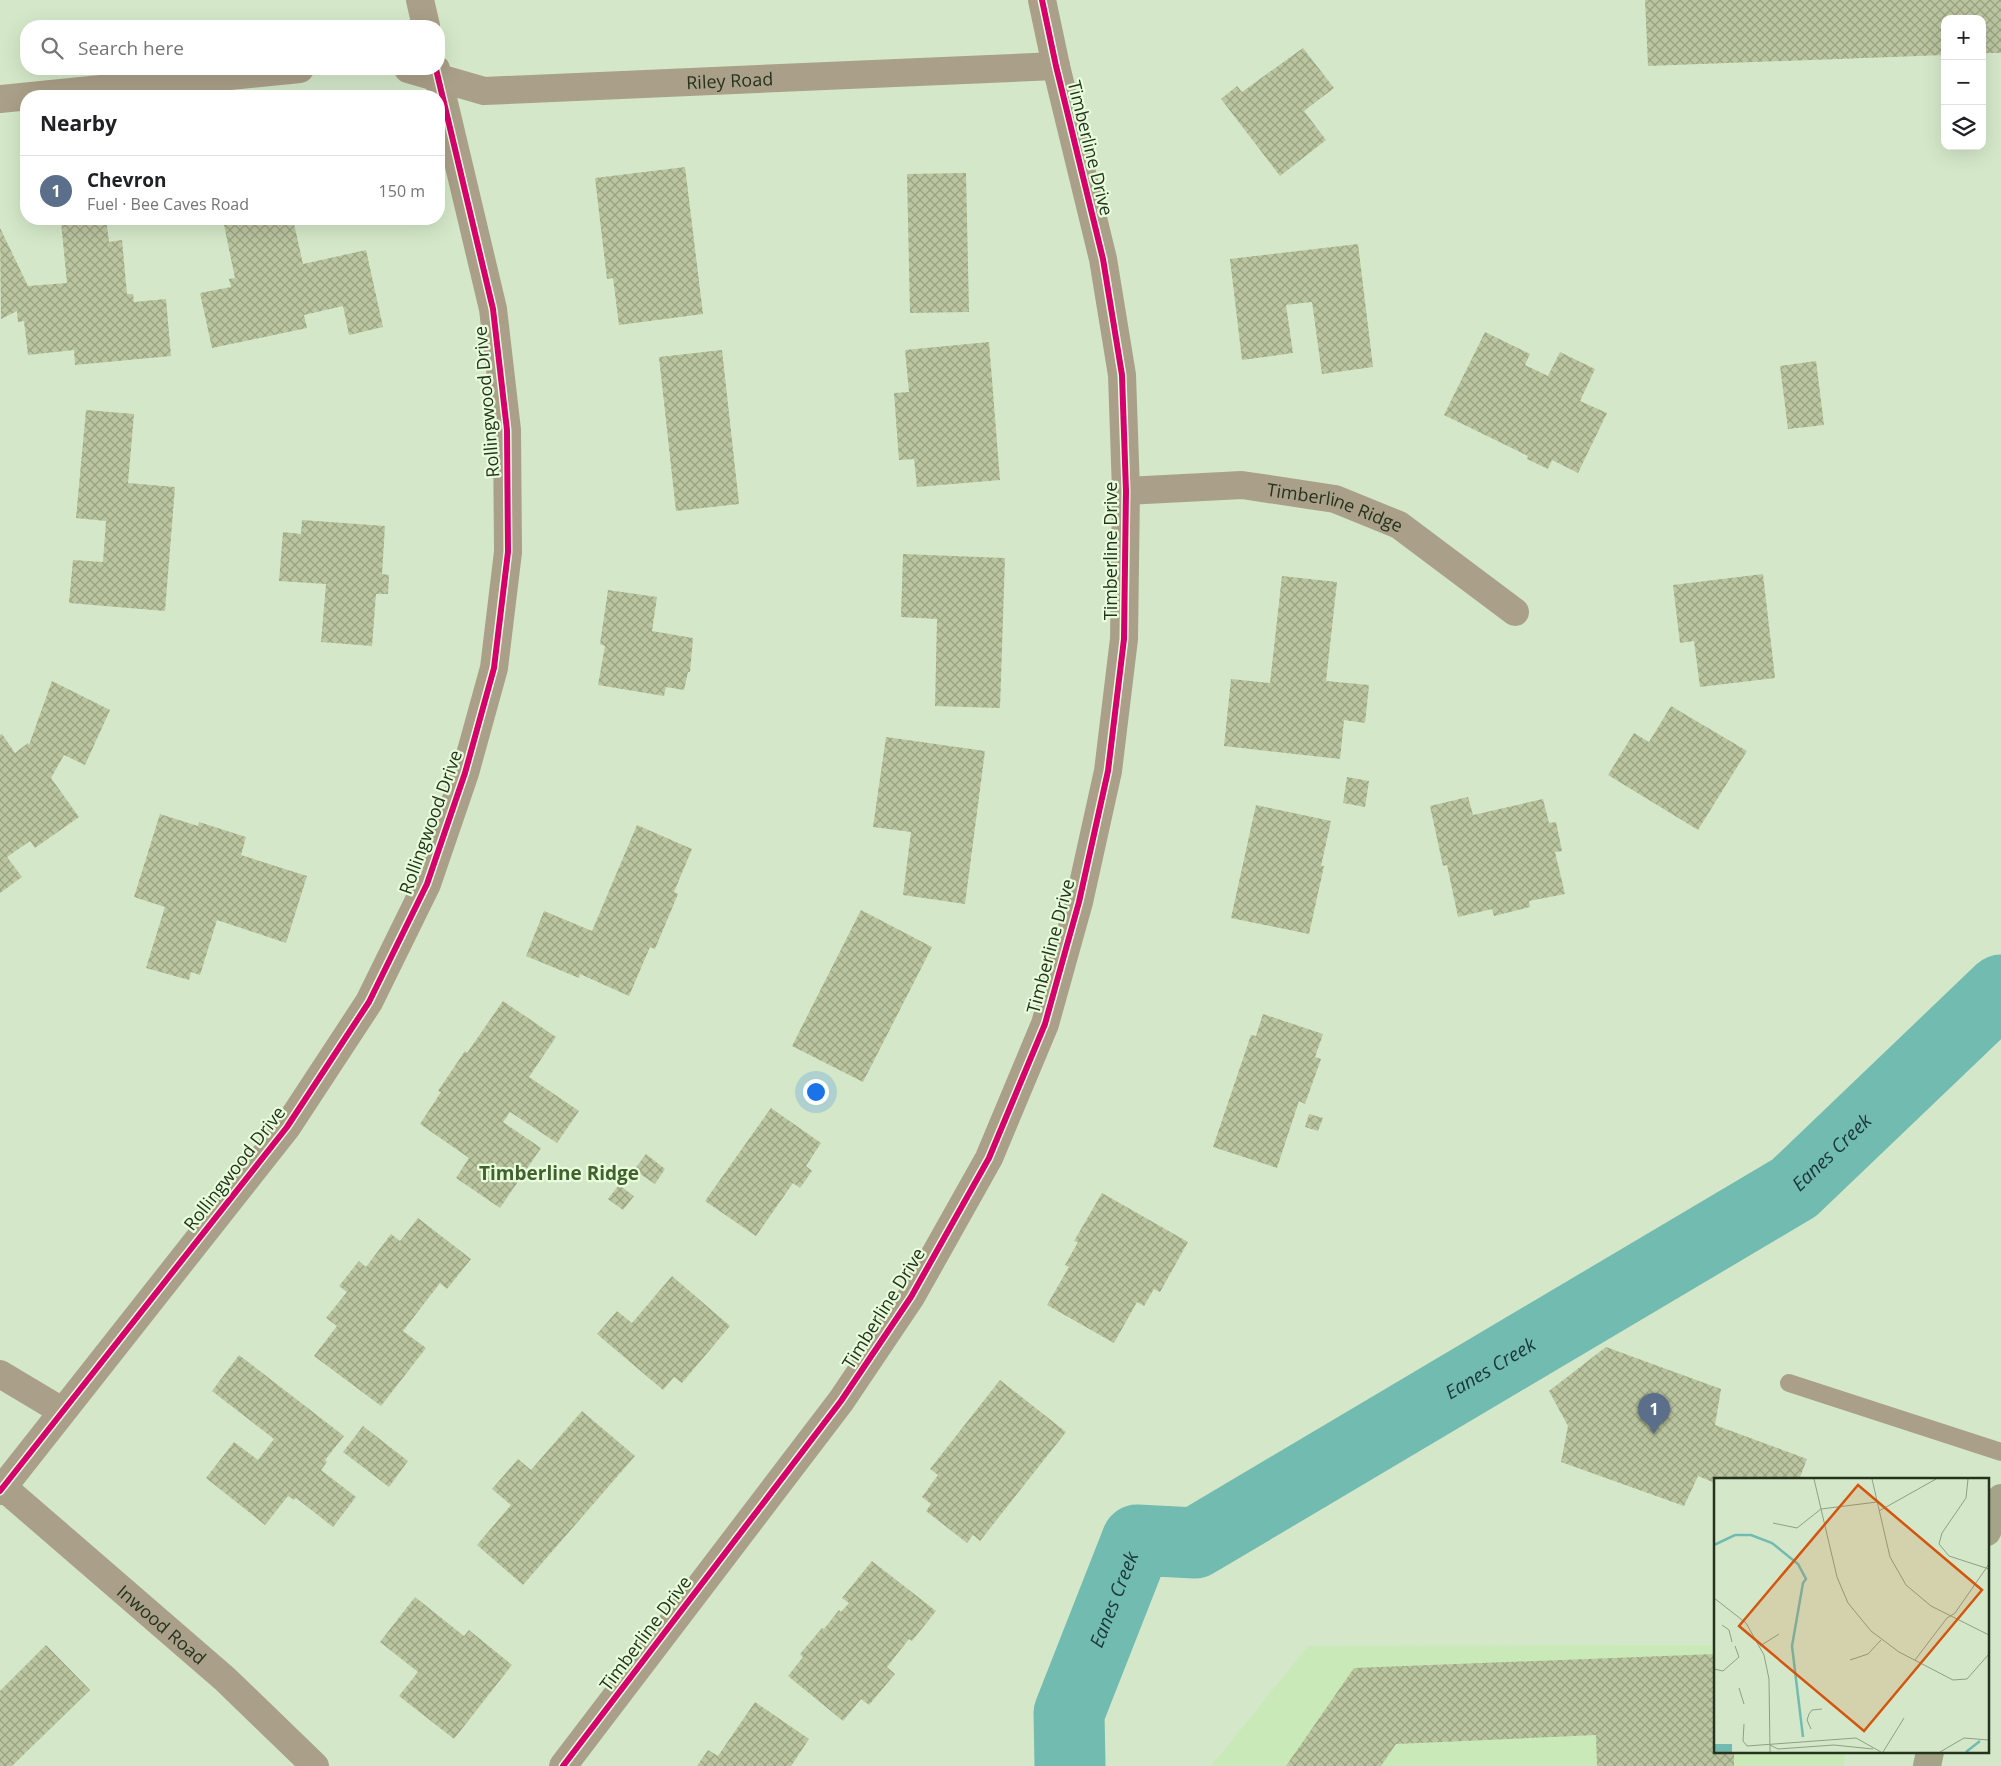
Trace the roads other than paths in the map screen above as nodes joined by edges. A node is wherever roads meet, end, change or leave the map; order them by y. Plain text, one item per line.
1 (420, 0) edge
2 (1042, 0) edge
3 (425, 20) edge
4 (1056, 66) junction
5 (240, 75) edge
6 (438, 75) edge
7 (443, 75) edge
8 (90, 90) edge
9 (442, 90) edge
10 (20, 97) edge
11 (0, 99) edge
12 (445, 103) edge
13 (1126, 491) junction
14 (1515, 612) dead end
15 (0, 1374) edge
16 (1788, 1383) dead end
17 (62, 1411) junction
18 (2001, 1452) edge
19 (2, 1489) edge
20 (2001, 1498) edge
21 (1988, 1530) edge
22 (315, 1766) edge
23 (563, 1766) edge

1 - 3 street
2 - 4 street, Timberline Drive
4 - 7 street, Riley Road
4 - 13 street, Timberline Drive
5 - 8 street
6 - 9 street, Rollingwood Drive
10 - 11 street
12 - 17 street, Rollingwood Drive
13 - 14 street, Timberline Ridge
13 - 23 street, Timberline Drive
15 - 17 street
16 - 18 lane
17 - 19 street, Rollingwood Drive
19 - 22 street, Inwood Road
20 - 21 main road

